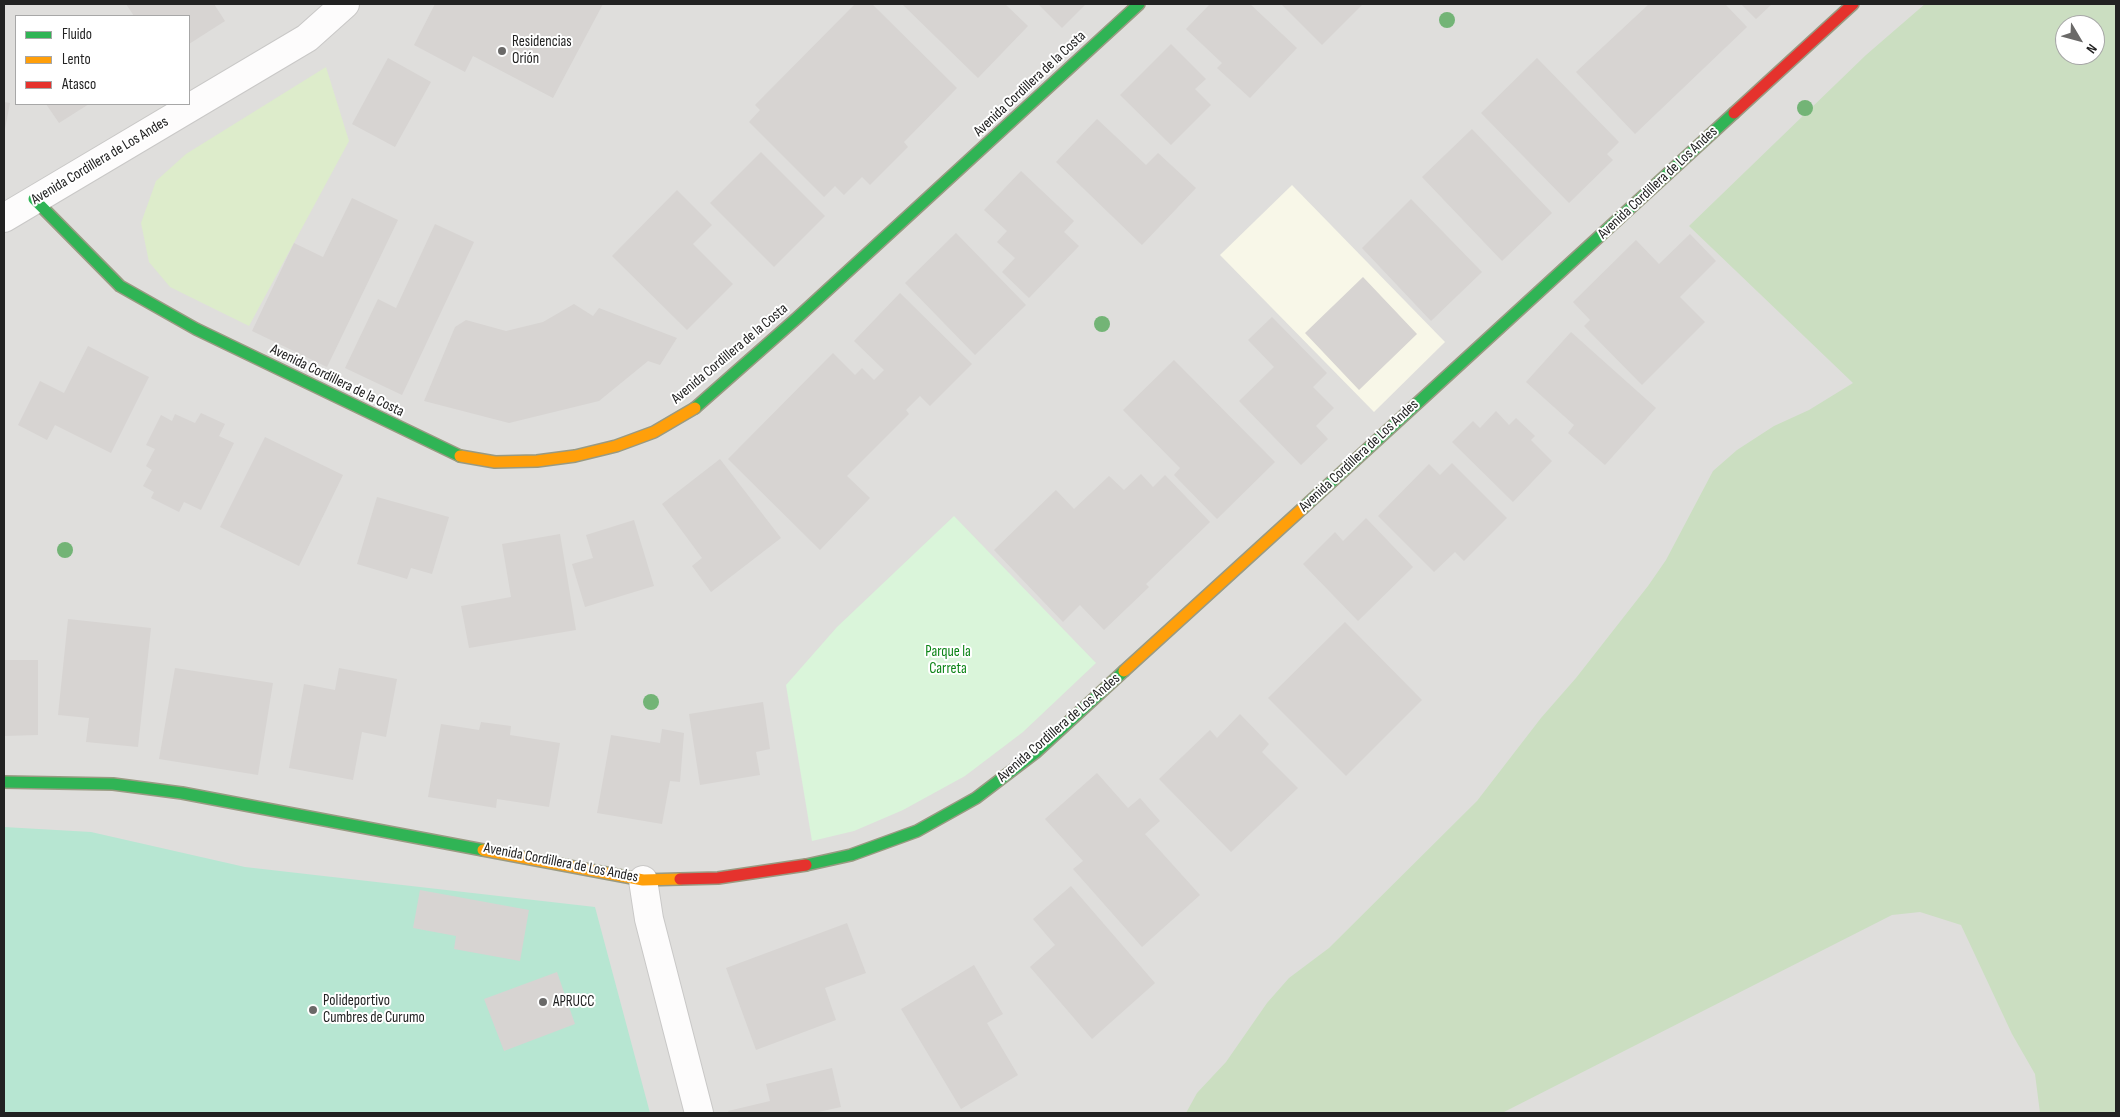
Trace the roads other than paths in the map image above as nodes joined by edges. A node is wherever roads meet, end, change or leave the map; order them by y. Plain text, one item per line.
1 (346, 4) edge
2 (1139, 4) edge
3 (1853, 4) edge
4 (34, 199) junction
5 (4, 218) edge
6 (4, 782) edge
7 (643, 880) junction
8 (699, 1113) edge

1 - 4 street, Avenida Cordillera de Los Andes
2 - 4 street, Avenida Cordillera de la Costa
3 - 7 street, Avenida Cordillera de Los Andes
4 - 5 street, Avenida Cordillera de Los Andes
6 - 7 street, Avenida Cordillera de Los Andes
7 - 8 street

